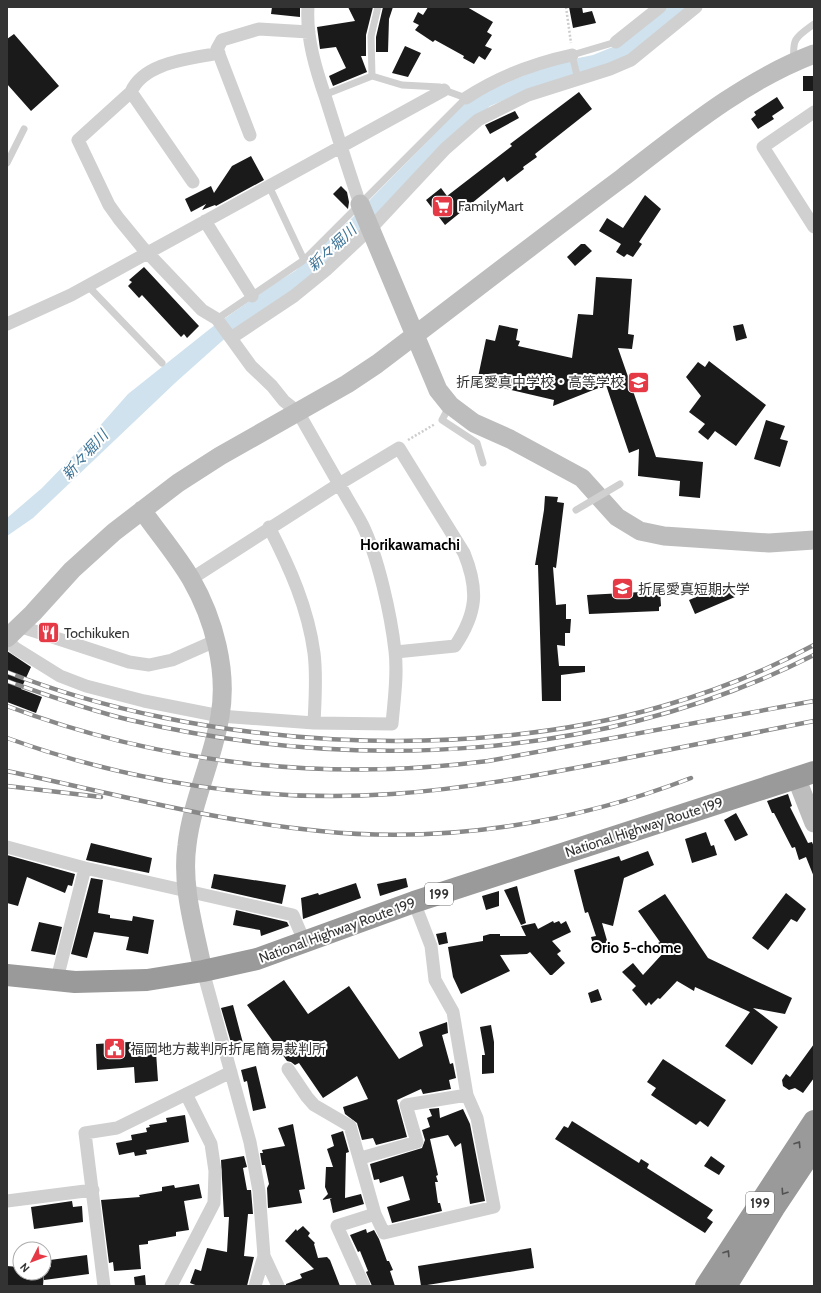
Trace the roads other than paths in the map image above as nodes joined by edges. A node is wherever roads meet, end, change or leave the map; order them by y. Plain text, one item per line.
1 (308, 7) edge
2 (378, 7) edge
3 (660, 7) edge
4 (696, 7) edge
5 (814, 24) edge
6 (309, 32) junction
7 (616, 42) joint
8 (219, 53) junction
9 (814, 54) edge
10 (572, 55) junction
11 (794, 62) junction
12 (814, 64) edge
13 (372, 76) junction
14 (578, 79) junction
15 (444, 90) junction
16 (131, 92) junction
17 (324, 95) junction
18 (466, 98) junction
19 (814, 112) edge
20 (24, 129) dead end
21 (250, 135) dead end
22 (340, 146) junction
23 (7, 163) edge
24 (193, 182) dead end
25 (269, 186) junction
26 (360, 205) junction
27 (205, 221) junction
28 (369, 226) junction
29 (814, 227) edge
30 (148, 253) junction
31 (304, 260) junction
32 (88, 286) junction
33 (252, 296) junction
34 (218, 320) junction
35 (7, 324) edge
36 (414, 336) junction
37 (230, 337) junction
38 (162, 363) dead end
39 (298, 412) junction
40 (446, 412) junction
41 (483, 463) dead end
42 (339, 484) junction
43 (620, 484) dead end
44 (142, 510) junction
45 (576, 510) dead end
46 (269, 527) junction
47 (814, 540) edge
48 (191, 578) junction
49 (11, 635) edge
50 (215, 641) junction
51 (396, 652) junction
52 (220, 716) junction
53 (314, 723) junction
54 (805, 774) edge
55 (814, 823) edge
56 (7, 847) edge
57 (85, 868) junction
58 (186, 890) junction
59 (414, 902) junction
60 (305, 943) junction
61 (7, 966) edge
62 (203, 971) junction
63 (7, 976) edge
64 (58, 979) junction
65 (288, 1069) dead end
66 (231, 1072) junction
67 (186, 1094) junction
68 (467, 1095) junction
69 (814, 1121) edge
70 (814, 1148) edge
71 (361, 1158) junction
72 (93, 1190) junction
73 (7, 1201) edge
74 (376, 1214) junction
75 (264, 1256) junction
76 (104, 1286) edge
77 (171, 1286) edge
78 (255, 1286) edge
79 (278, 1286) edge
80 (364, 1286) edge
81 (706, 1286) edge
82 (726, 1286) edge

1 - 6 street
2 - 13 lane
3 - 7 street
4 - 14 street
5 - 11 lane
6 - 8 street
6 - 17 street
7 - 10 lane
8 - 16 street
8 - 21 street
9 - 11 street
10 - 14 lane
10 - 18 street
11 - 12 street
11 - 36 street
13 - 15 lane
13 - 17 lane
14 - 28 street
15 - 18 lane
15 - 22 street
16 - 24 street
16 - 30 street
17 - 22 street
18 - 26 lane
19 - 29 street
20 - 23 lane
22 - 25 street
22 - 26 street
25 - 27 street
25 - 31 lane
26 - 28 street
26 - 31 lane
27 - 30 street
27 - 33 street
28 - 36 street
28 - 37 street
30 - 32 street
30 - 34 street
31 - 33 lane
32 - 35 street
32 - 38 lane
33 - 34 lane
34 - 37 street
36 - 39 street
36 - 40 street
37 - 39 street
39 - 42 street
39 - 44 street
40 - 41 lane
40 - 47 street
42 - 46 street
42 - 51 street
42 - 51 street
43 - 45 lane, bridge
44 - 48 street
44 - 49 street
46 - 48 street
46 - 53 street
48 - 50 street
49 - 50 street
49 - 52 street
50 - 52 street
51 - 53 street
52 - 53 street
52 - 58 street
54 - 55 street
54 - 59 highway, National Highway Route 199 / 199
56 - 57 street
57 - 58 street
57 - 64 street
58 - 60 street
58 - 62 street
59 - 60 highway, National Highway Route 199 / 199
59 - 68 street
60 - 62 highway, National Highway Route 199 / 199
61 - 64 highway, National Highway Route 199 / 199
62 - 64 highway, National Highway Route 199 / 199
62 - 66 street
63 - 64 highway, National Highway Route 199 / 199
65 - 71 street
66 - 67 street
66 - 75 street
67 - 72 street
67 - 77 street
68 - 71 street
68 - 74 street
81 -> 69 highway, 199
70 -> 82 highway, 199
71 - 74 street
72 - 73 street
72 - 76 street
74 - 80 street
75 - 78 street
75 - 79 street

